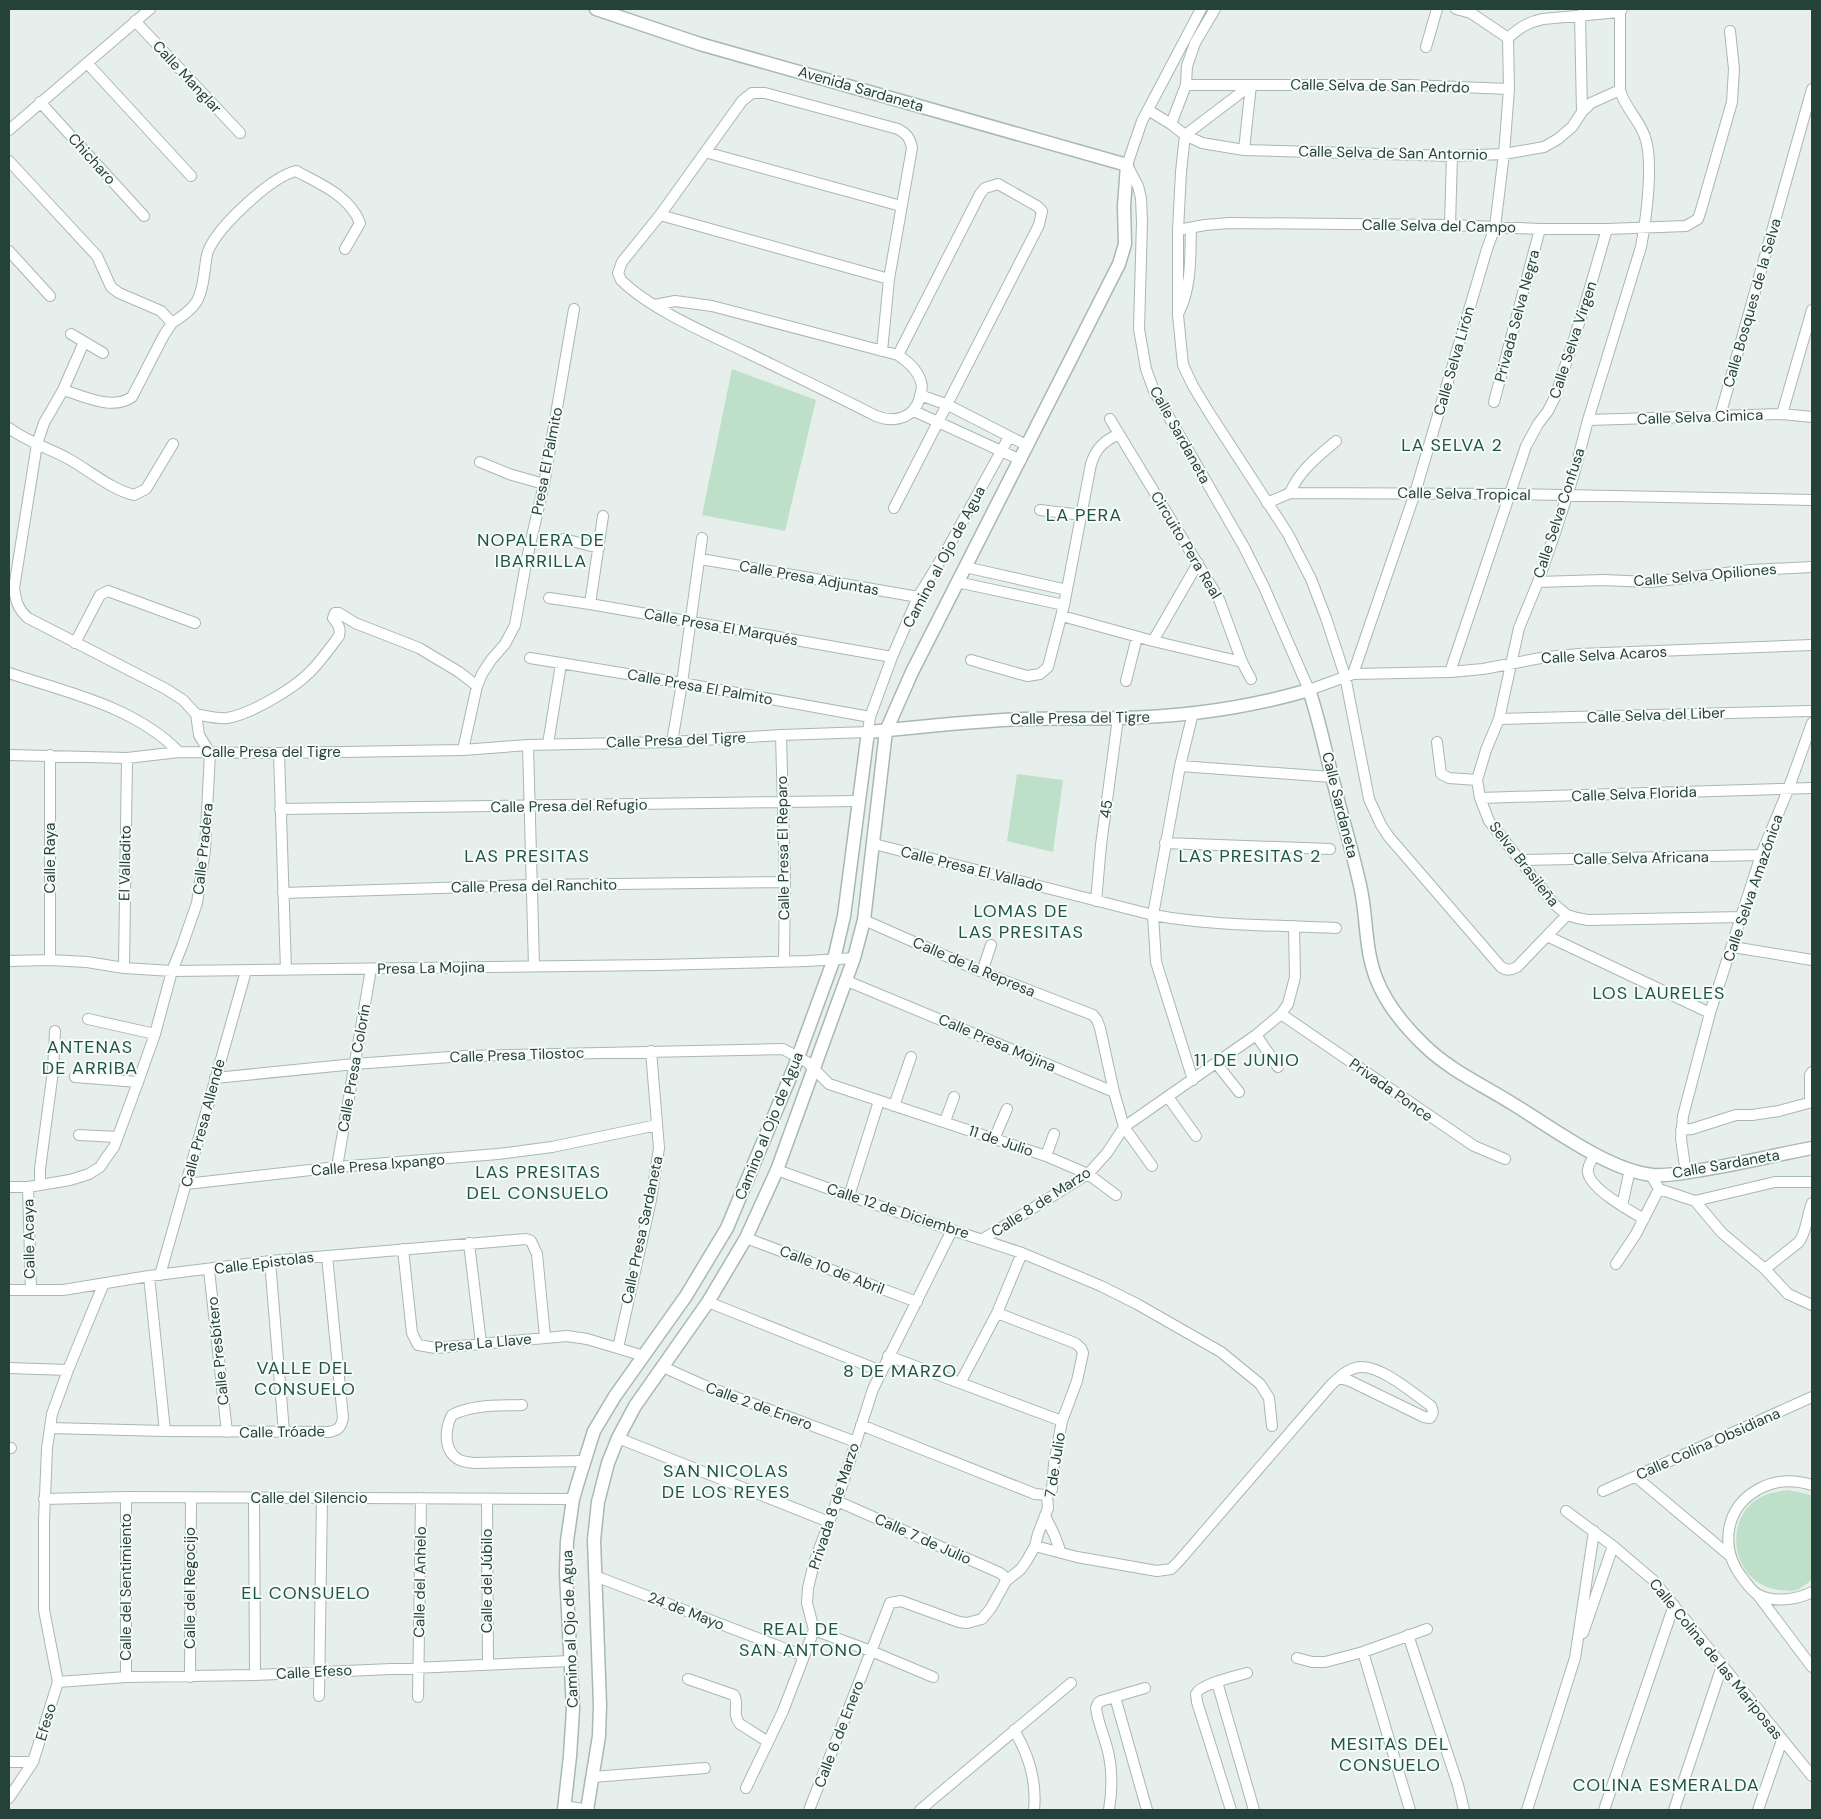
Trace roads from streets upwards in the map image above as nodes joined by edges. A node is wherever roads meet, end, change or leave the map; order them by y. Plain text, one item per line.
1 (149, 9) edge
2 (596, 9) edge
3 (1201, 9) edge
4 (1215, 9) edge
5 (1437, 9) edge
6 (1456, 9) edge
7 (1621, 10) edge
8 (1580, 15) junction
9 (135, 21) junction
10 (1730, 31) dead end
11 (1508, 38) junction
12 (1426, 47) dead end
13 (87, 63) junction
14 (1186, 85) junction
15 (1251, 85) junction
16 (1509, 89) junction
17 (1812, 89) edge
18 (1620, 90) junction
19 (40, 102) junction
20 (1148, 110) junction
21 (1582, 112) junction
22 (1170, 124) junction
23 (9, 130) edge
24 (240, 133) dead end
25 (1185, 135) junction
26 (1244, 150) junction
27 (705, 152) junction
28 (1504, 154) junction
29 (1452, 156) junction
30 (9, 161) edge
31 (1127, 165) junction
32 (191, 176) dead end
33 (901, 206) junction
34 (660, 215) junction
35 (144, 216) dead end
36 (1450, 225) junction
37 (1495, 227) junction
38 (1191, 228) junction
39 (1645, 228) junction
40 (1540, 229) junction
41 (1607, 229) junction
42 (1178, 230) junction
43 (345, 249) dead end
44 (9, 251) edge
45 (889, 279) junction
46 (50, 296) dead end
47 (655, 305) junction
48 (574, 309) dead end
49 (1812, 310) edge
50 (1178, 315) junction
51 (172, 323) junction
52 (71, 334) dead end
53 (84, 342) junction
54 (882, 351) junction
55 (103, 353) dead end
56 (898, 355) junction
57 (63, 390) junction
58 (920, 395) junction
59 (1494, 402) dead end
60 (948, 405) junction
61 (914, 411) junction
62 (1812, 411) edge
63 (1782, 414) junction
64 (1800, 414) junction
65 (1720, 416) junction
66 (1812, 417) edge
67 (1110, 419) dead end
68 (1588, 420) junction
69 (939, 422) junction
70 (9, 428) edge
71 (1119, 434) junction
72 (1009, 437) junction
73 (1336, 441) dead end
74 (37, 444) junction
75 (172, 444) dead end
76 (1028, 446) junction
77 (1002, 450) junction
78 (1021, 460) junction
79 (480, 462) dead end
80 (544, 484) junction
81 (1290, 493) junction
82 (1415, 493) junction
83 (1510, 494) junction
84 (1567, 496) junction
85 (1812, 500) edge
86 (1268, 503) junction
87 (894, 508) dead end
88 (1040, 510) dead end
89 (1082, 515) junction
90 (603, 516) dead end
91 (702, 538) dead end
92 (564, 539) dead end
93 (600, 548) junction
94 (700, 559) junction
95 (1198, 563) junction
96 (965, 567) junction
97 (1812, 567) edge
98 (957, 582) junction
99 (1538, 582) junction
100 (1067, 590) junction
101 (549, 598) dead end
102 (918, 598) junction
103 (590, 604) junction
104 (1063, 610) junction
105 (691, 622) junction
106 (195, 623) dead end
107 (1137, 637) junction
108 (1153, 641) junction
109 (75, 643) junction
110 (1812, 645) edge
111 (892, 657) junction
112 (530, 658) dead end
113 (971, 660) dead end
114 (1242, 662) junction
115 (561, 664) junction
116 (1511, 664) junction
117 (1450, 672) junction
118 (9, 673) edge
119 (1345, 677) junction
120 (1251, 679) dead end
121 (1126, 681) dead end
122 (682, 683) junction
123 (477, 686) junction
124 (1315, 688) junction
125 (1812, 711) edge
126 (1193, 713) junction
127 (196, 714) junction
128 (870, 717) junction
129 (1118, 718) junction
130 (1499, 719) junction
131 (1812, 723) edge
132 (886, 731) junction
133 (868, 732) junction
134 (781, 735) junction
135 (672, 742) junction
136 (1436, 742) dead end
137 (548, 744) junction
138 (528, 745) junction
139 (463, 750) junction
140 (179, 752) junction
141 (210, 753) junction
142 (279, 753) junction
143 (9, 755) edge
144 (50, 755) junction
145 (127, 758) junction
146 (1180, 766) junction
147 (1332, 777) junction
148 (1477, 780) junction
149 (1812, 788) edge
150 (1788, 790) junction
151 (1480, 798) junction
152 (858, 801) junction
153 (782, 802) junction
154 (530, 807) junction
155 (280, 809) junction
156 (1165, 843) junction
157 (874, 844) junction
158 (1330, 849) dead end
159 (1761, 855) junction
160 (1520, 860) junction
161 (785, 882) junction
162 (532, 885) junction
163 (283, 893) junction
164 (1096, 901) junction
165 (1567, 914) junction
166 (1153, 916) junction
167 (1742, 917) junction
168 (864, 920) junction
169 (1294, 926) junction
170 (1336, 928) dead end
171 (1547, 936) junction
172 (991, 946) dead end
173 (1733, 947) junction
174 (854, 958) junction
175 (834, 959) junction
176 (50, 960) junction
177 (1812, 960) edge
178 (9, 961) edge
179 (784, 961) junction
180 (534, 966) junction
181 (124, 968) junction
182 (371, 969) junction
183 (286, 970) junction
184 (172, 971) junction
185 (246, 971) junction
186 (982, 972) junction
187 (847, 980) junction
188 (1710, 1012) junction
189 (1281, 1014) junction
190 (88, 1019) dead end
191 (55, 1031) dead end
192 (154, 1034) junction
193 (1256, 1035) junction
194 (651, 1051) junction
195 (798, 1057) junction
196 (911, 1057) dead end
197 (1216, 1062) junction
198 (355, 1064) junction
199 (1278, 1067) dead end
200 (814, 1070) junction
201 (1812, 1072) edge
202 (75, 1077) dead end
203 (215, 1078) junction
204 (1193, 1080) junction
205 (138, 1082) junction
206 (1114, 1092) junction
207 (1239, 1092) dead end
208 (954, 1097) dead end
209 (1168, 1097) junction
210 (879, 1101) junction
211 (1811, 1101) edge
212 (894, 1106) junction
213 (1007, 1109) dead end
214 (945, 1121) junction
215 (657, 1125) junction
216 (1124, 1127) junction
217 (1054, 1134) dead end
218 (1681, 1134) junction
219 (79, 1135) dead end
220 (1196, 1136) dead end
221 (117, 1137) junction
222 (994, 1139) junction
223 (1812, 1148) edge
224 (1595, 1154) junction
225 (1046, 1156) junction
226 (1505, 1159) dead end
227 (1152, 1166) dead end
228 (336, 1167) junction
229 (1630, 1169) junction
230 (777, 1170) junction
231 (1686, 1173) junction
232 (1088, 1174) junction
233 (1651, 1175) junction
234 (1812, 1182) edge
235 (186, 1184) junction
236 (40, 1185) junction
237 (9, 1187) edge
238 (28, 1187) junction
239 (1660, 1189) junction
240 (1116, 1195) dead end
241 (849, 1196) junction
242 (1695, 1201) junction
243 (1812, 1203) edge
244 (1622, 1206) junction
245 (1644, 1219) junction
246 (952, 1230) junction
247 (746, 1238) junction
248 (1808, 1238) edge
249 (983, 1239) junction
250 (469, 1243) junction
251 (403, 1249) junction
252 (1022, 1253) junction
253 (327, 1256) junction
254 (270, 1262) junction
255 (1616, 1264) dead end
256 (1766, 1269) junction
257 (210, 1270) junction
258 (160, 1275) junction
259 (149, 1276) junction
260 (104, 1283) junction
261 (9, 1290) edge
262 (31, 1290) junction
263 (708, 1302) junction
264 (918, 1302) junction
265 (1812, 1305) edge
266 (997, 1313) junction
267 (544, 1337) junction
268 (481, 1344) junction
269 (618, 1348) junction
270 (644, 1356) junction
271 (888, 1356) junction
272 (663, 1367) junction
273 (9, 1368) edge
274 (68, 1370) junction
275 (881, 1371) junction
276 (1340, 1378) junction
277 (960, 1383) junction
278 (1812, 1397) edge
279 (522, 1405) dead end
280 (1062, 1421) junction
281 (861, 1425) junction
282 (1272, 1426) dead end
283 (50, 1428) junction
284 (165, 1431) junction
285 (227, 1432) junction
286 (284, 1432) junction
287 (618, 1438) junction
288 (856, 1442) junction
289 (584, 1461) junction
290 (1636, 1477) junction
291 (1812, 1485) edge
292 (1603, 1491) dead end
293 (1047, 1495) junction
294 (126, 1497) junction
295 (254, 1498) junction
296 (322, 1498) junction
297 (421, 1498) junction
298 (44, 1499) junction
299 (191, 1499) junction
300 (487, 1499) junction
301 (573, 1499) junction
302 (837, 1501) junction
303 (1566, 1511) dead end
304 (1045, 1516) junction
305 (829, 1522) junction
306 (1594, 1531) junction
307 (1035, 1546) junction
308 (1613, 1546) junction
309 (1061, 1553) junction
310 (1730, 1555) junction
311 (595, 1576) junction
312 (1006, 1581) junction
313 (1812, 1592) edge
314 (1757, 1594) junction
315 (890, 1603) joint
316 (1674, 1605) junction
317 (1427, 1629) dead end
318 (814, 1630) junction
319 (1408, 1635) junction
320 (871, 1652) junction
321 (1363, 1652) junction
322 (804, 1656) junction
323 (1297, 1658) dead end
324 (1575, 1658) junction
325 (570, 1661) junction
326 (488, 1664) junction
327 (1722, 1666) junction
328 (420, 1667) junction
329 (1812, 1667) edge
330 (319, 1671) junction
331 (1248, 1673) dead end
332 (255, 1675) junction
333 (126, 1677) junction
334 (190, 1677) junction
335 (933, 1678) dead end
336 (688, 1679) dead end
337 (58, 1682) junction
338 (1217, 1682) junction
339 (1071, 1683) dead end
340 (1145, 1688) dead end
341 (319, 1696) dead end
342 (418, 1697) dead end
343 (1115, 1697) junction
344 (1014, 1730) junction
345 (1782, 1740) junction
346 (768, 1742) junction
347 (9, 1762) edge
348 (33, 1762) junction
349 (705, 1768) dead end
350 (1812, 1776) edge
351 (593, 1777) junction
352 (746, 1788) dead end
353 (9, 1798) edge
354 (564, 1808) edge
355 (588, 1810) edge
356 (809, 1810) edge
357 (920, 1810) edge
358 (1034, 1810) edge
359 (1108, 1810) edge
360 (1147, 1810) edge
361 (1231, 1810) edge
362 (1254, 1810) edge
363 (1410, 1810) edge
364 (1464, 1810) edge
365 (1527, 1810) edge
366 (1604, 1810) edge
367 (1674, 1810) edge
368 (1758, 1810) edge

1 - 9 street
2 - 31 street, Avenida Sardaneta
3 - 20 street
4 - 14 street
5 - 12 street
6 - 11 street
7 - 8 street
7 - 18 street
8 - 11 street
8 - 21 street
9 - 13 street
9 - 24 street, Calle Manglar
10 - 39 street, Calle Selva del Campo
11 - 16 street, Calle Selva Lirón
13 - 19 street
13 - 32 street
14 - 15 street, Calle Selva de San Pedrdo
14 - 22 street
15 - 16 street, Calle Selva de San Pedrdo
15 - 25 street
15 - 26 street
16 - 28 street, Calle Selva Lirón
17 - 65 street, Calle Bosques de la Selva
18 - 21 street, Calle Selva de San Antornio
18 - 39 street, Calle Selva Confusa
19 - 23 street
19 - 35 street, Chicharo
20 - 22 street, Calle Selva de San Antornio
20 - 31 street
21 - 28 street, Calle Selva de San Antornio
22 - 25 street, Calle Selva de San Antornio
25 - 26 street, Calle Selva de San Antornio
25 - 42 street
26 - 29 street, Calle Selva de San Antornio
27 - 33 street
27 - 33 street
27 - 34 street
28 - 29 street, Calle Selva de San Antornio
28 - 37 street, Calle Selva Lirón
29 - 36 street
30 - 51 street
31 - 76 street, Camino al Ojo de Agua
31 - 124 street, Calle Sardaneta
33 - 45 street
34 - 45 street
34 - 47 street
36 - 37 street, Calle Selva del Campo
36 - 38 street, Calle Selva del Campo
37 - 40 street, Calle Selva del Campo
37 - 82 street, Calle Selva Lirón
38 - 42 street, Calle Selva del Campo
38 - 50 street
39 - 41 street, Calle Selva del Campo
39 - 68 street, Calle Selva Confusa
40 - 41 street, Calle Selva del Campo
40 - 59 street, Privada Selva Negra
41 - 83 street, Calle Selva Virgen
42 - 50 street
43 - 51 street
44 - 46 street
45 - 54 street
47 - 54 street
47 - 61 street
48 - 80 street, Presa El Palmito
49 - 63 street
50 - 86 street
51 - 57 street
52 - 53 street
53 - 55 street
53 - 57 street
54 - 56 street
56 - 58 street
56 - 60 street
57 - 74 street
58 - 60 street
58 - 61 street
60 - 69 street
60 - 72 street
61 - 69 street
62 - 64 street
63 - 64 street, Calle Selva Cimica
63 - 65 street, Calle Selva Cimica
64 - 66 street, Calle Selva Cimica
65 - 68 street, Calle Selva Cimica
67 - 71 street, Circuito Pera Real
68 - 84 street, Calle Selva Confusa
69 - 77 street
69 - 87 street
70 - 74 street
71 - 89 street
71 - 95 street, Circuito Pera Real
72 - 76 street
72 - 77 street, Camino al Ojo de Agua
73 - 81 street
74 - 75 street
74 - 109 street
76 - 78 street, Camino al Ojo de Agua
77 - 78 street
77 - 102 street, Camino al Ojo de Agua
78 - 96 street, Camino al Ojo de Agua
79 - 80 street
80 - 123 street, Presa El Palmito
81 - 82 street, Calle Selva Tropical
81 - 86 street, Calle Selva Tropical
82 - 83 street, Calle Selva Tropical
82 - 119 street, Calle Selva Lirón
83 - 84 street, Calle Selva Tropical
83 - 117 street, Calle Selva Virgen
84 - 85 street, Calle Selva Tropical
84 - 99 street, Calle Selva Confusa
86 - 119 street
88 - 89 street
89 - 100 street
90 - 93 street
91 - 94 street
92 - 93 street
93 - 103 street
94 - 102 street, Calle Presa Adjuntas
94 - 105 street
95 - 108 street
95 - 114 street, Circuito Pera Real
96 - 98 street, Camino al Ojo de Agua
96 - 100 street
97 - 99 street, Calle Selva Opiliones
98 - 104 street
98 - 132 street, Camino al Ojo de Agua
99 - 116 street, Calle Selva Confusa
100 - 104 street
101 - 103 street, Calle Presa El Marqués
102 - 111 street, Camino al Ojo de Agua
103 - 105 street, Calle Presa El Marqués
104 - 107 street
104 - 113 street
105 - 111 street, Calle Presa El Marqués
105 - 122 street
106 - 109 street
107 - 108 street
107 - 121 street
108 - 114 street
109 - 127 street
110 - 116 street, Calle Selva Acaros
111 - 128 street, Camino al Ojo de Agua
112 - 115 street, Calle Presa El Palmito
114 - 120 street, Circuito Pera Real
115 - 122 street, Calle Presa El Palmito
115 - 137 street
116 - 117 street, Calle Selva Acaros
116 - 130 street, Calle Selva Confusa
117 - 119 street, Calle Selva Acaros
118 - 140 street
119 - 124 street, Calle Presa del Tigre
119 - 171 street, Selva Brasileña
122 - 128 street, Calle Presa El Palmito
122 - 135 street
123 - 127 street
123 - 139 street, Presa El Palmito
124 - 126 street, Calle Presa del Tigre
124 - 147 street, Calle Sardaneta
125 - 130 street, Calle Selva del Liber
126 - 129 street, Calle Presa del Tigre
126 - 146 street
127 - 141 street
128 - 133 street, Camino al Ojo de Agua
129 - 132 street, Calle Presa del Tigre
129 - 164 street, 45
130 - 148 street, Calle Selva Confusa
131 - 150 street, Calle Selva Amazónica
132 - 133 street, Calle Presa del Tigre
132 - 157 street, Camino al Ojo de Agua
133 - 134 street, Calle Presa del Tigre
133 - 152 street, Camino al Ojo de Agua
134 - 135 street, Calle Presa del Tigre
134 - 153 street, Calle Presa El Reparo
135 - 137 street, Calle Presa del Tigre
136 - 148 street
137 - 138 street, Calle Presa del Tigre
138 - 139 street, Calle Presa del Tigre
138 - 154 street
139 - 142 street, Calle Presa del Tigre
140 - 141 street, Calle Presa del Tigre
140 - 145 street, Calle Presa del Tigre
141 - 142 street, Calle Presa del Tigre
141 - 184 street, Calle Pradera
142 - 155 street
143 - 144 street, Calle Presa del Tigre
144 - 145 street, Calle Presa del Tigre
144 - 176 street, Calle Raya
145 - 181 street, El Valladito
146 - 147 street
146 - 156 street
147 - 224 street, Calle Sardaneta
148 - 151 street, Calle Selva Confusa
149 - 150 street, Calle Selva Florida
150 - 151 street, Calle Selva Florida
150 - 159 street, Calle Selva Amazónica
151 - 160 street, Selva Brasileña
152 - 153 street, Calle Presa del Refugio
152 - 175 street, Camino al Ojo de Agua
153 - 154 street, Calle Presa del Refugio
153 - 161 street, Calle Presa El Reparo
154 - 155 street, Calle Presa del Refugio
154 - 162 street
155 - 163 street
156 - 158 street
156 - 166 street
157 - 164 street, Calle Presa El Vallado
157 - 168 street, Camino al Ojo de Agua
159 - 160 street, Calle Selva Africana
159 - 167 street, Calle Selva Amazónica
160 - 165 street, Selva Brasileña
161 - 162 street, Calle Presa del Ranchito
161 - 179 street, Calle Presa El Reparo
162 - 163 street, Calle Presa del Ranchito
162 - 180 street
163 - 183 street
164 - 166 street, Calle Presa El Vallado
165 - 167 street
165 - 171 street, Selva Brasileña
166 - 169 street, Calle Presa El Vallado
166 - 204 street
167 - 173 street, Calle Selva Amazónica
168 - 174 street, Camino al Ojo de Agua
168 - 186 street, Calle de la Represa
169 - 170 street, Calle Presa El Vallado
169 - 189 street, Calle 8 de Marzo
171 - 188 street
172 - 186 street
173 - 177 street
173 - 188 street, Calle Selva Amazónica
174 - 175 street, Presa La Mojina
174 - 187 street, Camino al Ojo de Agua
175 - 179 street, Presa La Mojina
175 - 195 street, Camino al Ojo de Agua
176 - 178 street, Presa La Mojina
176 - 181 street, Presa La Mojina
179 - 180 street, Presa La Mojina
180 - 182 street, Presa La Mojina
181 - 184 street, Presa La Mojina
182 - 183 street, Presa La Mojina
182 - 198 street, Calle Presa Colorín
183 - 185 street, Presa La Mojina
184 - 185 street, Presa La Mojina
184 - 192 street
185 - 203 street, Calle Presa Allende
186 - 206 street, Calle de la Represa
187 - 200 street, Camino al Ojo de Agua
187 - 206 street, Calle Presa Mojina
188 - 218 street, Calle Selva Amazónica
189 - 193 street, Calle 8 de Marzo
189 - 226 street, Privada Ponce
190 - 192 street
191 - 236 street
192 - 205 street
193 - 197 street, Calle 8 de Marzo
193 - 199 street
194 - 195 street, Calle Presa Tilostoc
194 - 198 street, Calle Presa Tilostoc
194 - 215 street, Calle Presa Sardaneta
195 - 200 street, Calle Presa Tilostoc
195 - 270 street, Camino al Ojo de Agua
196 - 212 street
197 - 204 street, Calle 8 de Marzo
197 - 207 street
198 - 203 street, Calle Presa Tilostoc
198 - 228 street, Calle Presa Colorín
200 - 210 street, 11 de Julio
200 - 230 street, Camino al Ojo de Agua
201 - 211 street
202 - 205 street
203 - 235 street, Calle Presa Allende
204 - 209 street, Calle 8 de Marzo
205 - 221 street
206 - 216 street
208 - 214 street
209 - 216 street, Calle 8 de Marzo
209 - 220 street
210 - 212 street, 11 de Julio
210 - 241 street
211 - 218 street
212 - 214 street, 11 de Julio
213 - 222 street
214 - 222 street, 11 de Julio
215 - 228 street, Calle Presa Ixpango
215 - 269 street, Calle Presa Sardaneta
216 - 227 street
216 - 232 street, Calle 8 de Marzo
217 - 225 street
218 - 231 street, Calle Selva Amazónica
219 - 221 street
221 - 236 street
222 - 225 street, 11 de Julio
223 - 231 street, Calle Sardaneta
224 - 229 street, Calle Sardaneta
224 - 244 street
225 - 232 street, 11 de Julio
228 - 235 street, Calle Presa Ixpango
229 - 233 street, Calle Sardaneta
229 - 244 street
230 - 241 street, Calle 12 de Diciembre
230 - 247 street, Camino al Ojo de Agua
231 - 233 street, Calle Sardaneta
232 - 240 street, 11 de Julio
232 - 249 street, Calle 8 de Marzo
233 - 239 street
234 - 242 street
235 - 258 street, Calle Presa Allende
236 - 238 street
237 - 238 street
238 - 262 street, Calle Acaya
239 - 242 street
239 - 245 street
241 - 246 street, Calle 12 de Diciembre
242 - 256 street
243 - 248 street
244 - 245 street
245 - 255 street
246 - 249 street, Calle 12 de Diciembre
246 - 264 street, Privada 8 de Marzo
247 - 263 street, Camino al Ojo de Agua
247 - 264 street, Calle 10 de Abril
248 - 256 street
249 - 252 street, Calle 12 de Diciembre
250 - 251 street, Calle Epistolas
250 - 267 street, Calle Epistolas
250 - 268 street
251 - 253 street, Calle Epistolas
251 - 268 street, Presa La Llave
252 - 266 street
252 - 282 street, Calle 12 de Diciembre
253 - 254 street, Calle Epistolas
253 - 286 street, Calle Tróade
254 - 257 street, Calle Epistolas
254 - 286 street
256 - 265 street
257 - 258 street, Calle Epistolas
257 - 285 street, Calle Presbítero
258 - 259 street, Calle Epistolas
259 - 260 street, Calle Epistolas
259 - 284 street
260 - 262 street, Calle Epistolas
260 - 274 street
261 - 262 street, Calle Epistolas
263 - 272 street, Camino al Ojo de Agua
263 - 275 street
264 - 271 street, Privada 8 de Marzo
266 - 277 street
266 - 280 street, 7 de Julio
267 - 268 street, Presa La Llave
267 - 269 street, Presa La Llave
269 - 270 street, Presa La Llave
270 - 289 street, Camino al Ojo de Agua
271 - 275 street, Privada 8 de Marzo
271 - 277 street
272 - 287 street, Camino al Ojo de Agua
272 - 288 street, Calle 2 de Enero
273 - 274 street
274 - 283 street
275 - 281 street, Privada 8 de Marzo
276 - 276 street
276 - 309 street
277 - 280 street
278 - 290 street, Calle Colina Obsidiana
279 - 289 street
280 - 293 street, 7 de Julio
281 - 288 street, Privada 8 de Marzo
281 - 293 street
283 - 284 street, Calle Tróade
283 - 298 street
284 - 285 street, Calle Tróade
285 - 286 street, Calle Tróade
287 - 305 street
287 - 311 street, Camino al Ojo de Agua
288 - 302 street, Privada 8 de Marzo
289 - 301 street, Camino al Ojo de Agua
290 - 292 street, Calle Colina Obsidiana
290 - 310 street
291 - 310 street
293 - 304 street, 7 de Julio
294 - 298 street, Calle del Silencio
294 - 299 street, Calle del Silencio
294 - 333 street, Calle del Sentimiento
295 - 296 street, Calle del Silencio
295 - 299 street, Calle del Silencio
295 - 332 street
296 - 297 street, Calle del Silencio
296 - 330 street
297 - 300 street, Calle del Silencio
297 - 328 street, Calle del Anhelo
298 - 337 street
299 - 334 street, Calle del Regocijo
300 - 301 street, Calle del Silencio
300 - 326 street, Calle del Júbilo
301 - 325 street, Camino al Ojo de Agua
302 - 305 street, Privada 8 de Marzo
302 - 312 street, Calle 7 de Julio
303 - 306 street, Calle Colina de las Mariposas
304 - 307 street, 7 de Julio
304 - 309 street
305 - 318 street, Privada 8 de Marzo
306 - 308 street, Calle Colina de las Mariposas
306 - 324 street
307 - 309 street
307 - 312 street, 7 de Julio
308 - 316 street, Calle Colina de las Mariposas
308 - 324 street
310 - 314 street
311 - 322 street, 24 de Mayo
311 - 351 street, Camino al Ojo de Agua
312 - 315 street, 7 de Julio
313 - 314 street
314 - 329 street
315 - 320 street, Calle 6 de Enero
316 - 327 street, Calle Colina de las Mariposas
316 - 366 street
317 - 319 street
318 - 320 street
318 - 322 street
319 - 321 street
319 - 364 street
320 - 335 street
320 - 356 street, Calle 6 de Enero
321 - 323 street
321 - 363 street
322 - 346 street
324 - 365 street
325 - 326 street, Calle Efeso
325 - 354 street, Camino al Ojo de Agua
326 - 328 street, Calle Efeso
327 - 345 street, Calle Colina de las Mariposas
327 - 367 street
328 - 330 street, Calle Efeso
328 - 342 street, Calle del Anhelo
330 - 332 street, Calle Efeso
330 - 341 street
331 - 338 street
332 - 334 street, Calle Efeso
333 - 334 street, Calle Efeso
333 - 337 street, Calle Efeso
336 - 346 street
337 - 348 street, Efeso
338 - 361 street
338 - 362 street
339 - 344 street
340 - 343 street
343 - 359 street
343 - 360 street
344 - 357 street
344 - 358 street
345 - 350 street, Calle Colina de las Mariposas
345 - 368 street
346 - 352 street
347 - 348 street
348 - 353 street, Efeso
349 - 351 street
351 - 355 street, Camino al Ojo de Agua
354 - 355 street

